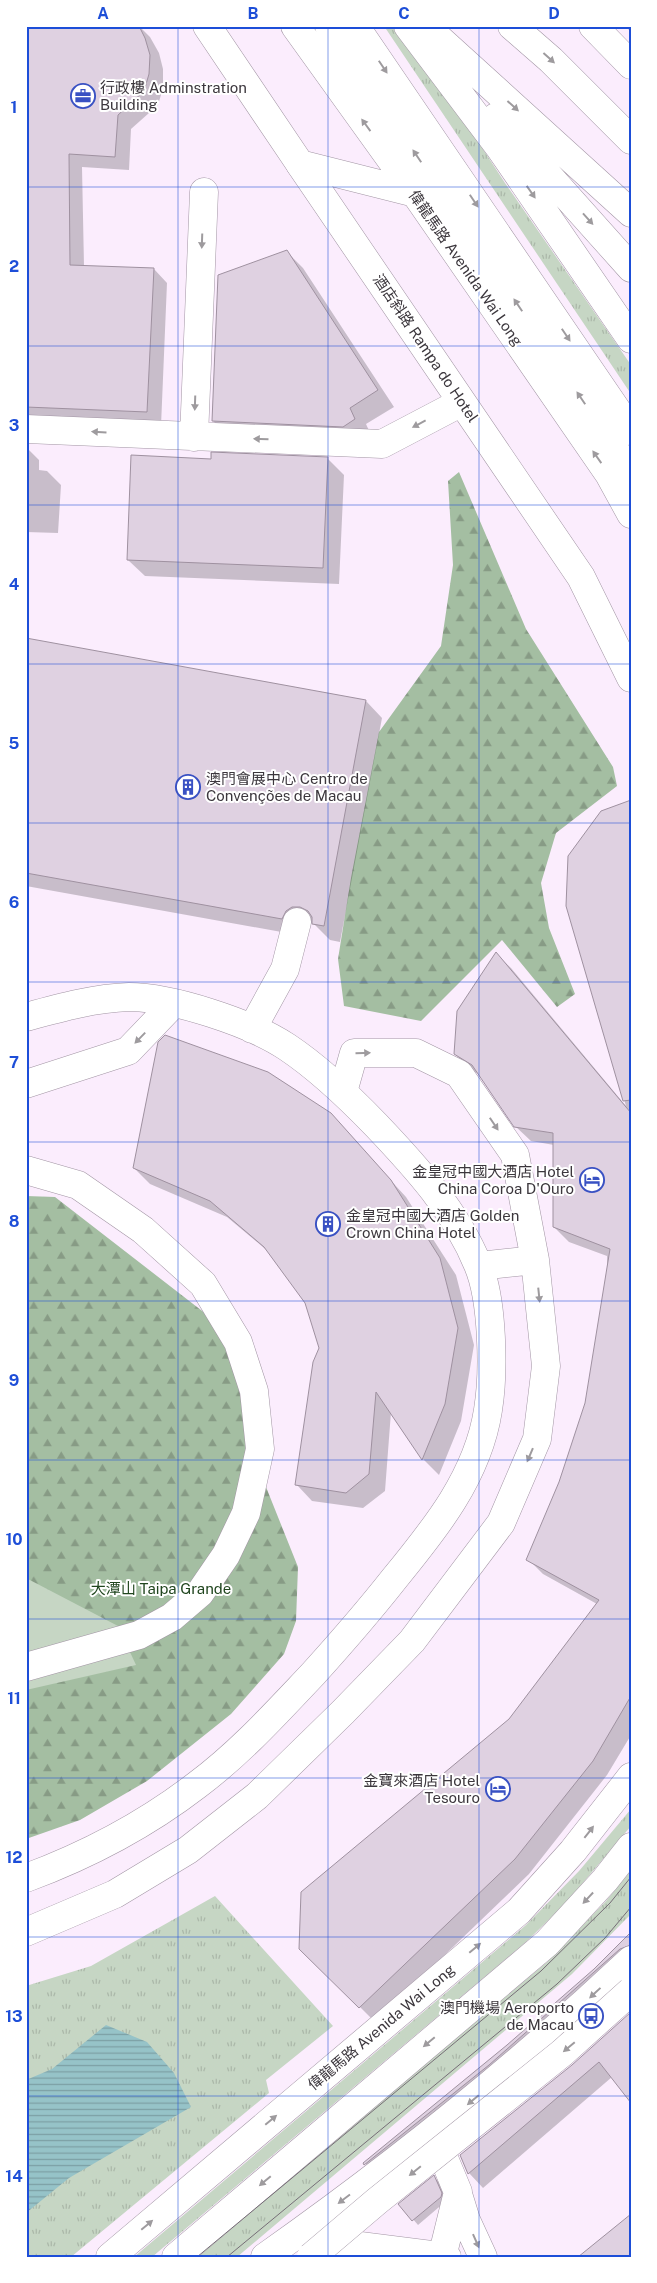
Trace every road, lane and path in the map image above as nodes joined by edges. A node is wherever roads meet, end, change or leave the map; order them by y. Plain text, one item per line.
1 (207, 26) edge
2 (295, 26) edge
3 (329, 26) edge
4 (355, 26) edge
5 (408, 26) edge
6 (415, 26) edge
7 (426, 26) edge
8 (512, 26) edge
9 (597, 28) edge
10 (631, 65) edge
11 (631, 140) edge
12 (300, 164) junction
13 (204, 192) dead end
14 (414, 193) junction
15 (631, 213) edge
16 (631, 268) edge
17 (631, 339) edge
18 (462, 402) junction
19 (26, 429) edge
20 (631, 431) edge
21 (194, 437) junction
22 (631, 485) edge
23 (631, 514) edge
24 (631, 678) edge
25 (297, 922) dead end
26 (174, 1003) junction
27 (26, 1017) edge
28 (252, 1029) junction
29 (26, 1084) edge
30 (344, 1092) junction
31 (26, 1170) edge
32 (535, 1260) junction
33 (479, 1266) junction
34 (26, 1667) edge
35 (631, 1777) edge
36 (631, 1847) edge
37 (26, 1878) edge
38 (26, 1932) edge
39 (631, 1960) edge
40 (631, 1991) edge
41 (441, 2126) junction
42 (458, 2192) junction
43 (272, 2252) edge
44 (369, 2252) edge
45 (444, 2256) edge
46 (110, 2257) edge
47 (176, 2257) edge
48 (311, 2257) edge
49 (483, 2257) edge

1 - 12 street, 酒店斜路 Rampa do Hotel
14 -> 2 street, 偉龍馬路 Avenida Wai Long
22 -> 3 street
4 -> 20 street
5 -> 17 street
6 -> 16 street
7 -> 15 street
8 -> 11 street
9 - 10 street
12 - 14 street
12 - 18 street, 酒店斜路 Rampa do Hotel
13 -> 21 street
23 -> 14 street, 偉龍馬路 Avenida Wai Long
18 -> 21 street
18 - 24 street, 酒店斜路 Rampa do Hotel
21 -> 19 street
25 - 28 street
26 - 27 street
26 - 28 street
26 -> 29 street
28 - 30 street
30 -> 32 street
30 - 33 street
31 - 34 street
32 - 33 street
32 -> 38 street
33 - 37 street
46 -> 35 street, 偉龍馬路 Avenida Wai Long
36 -> 47 street
39 -> 41 street
40 -> 48 street, bridge
41 - 42 street
41 -> 43 street
42 - 45 street
42 -> 49 street
43 - 44 street
44 - 45 street

